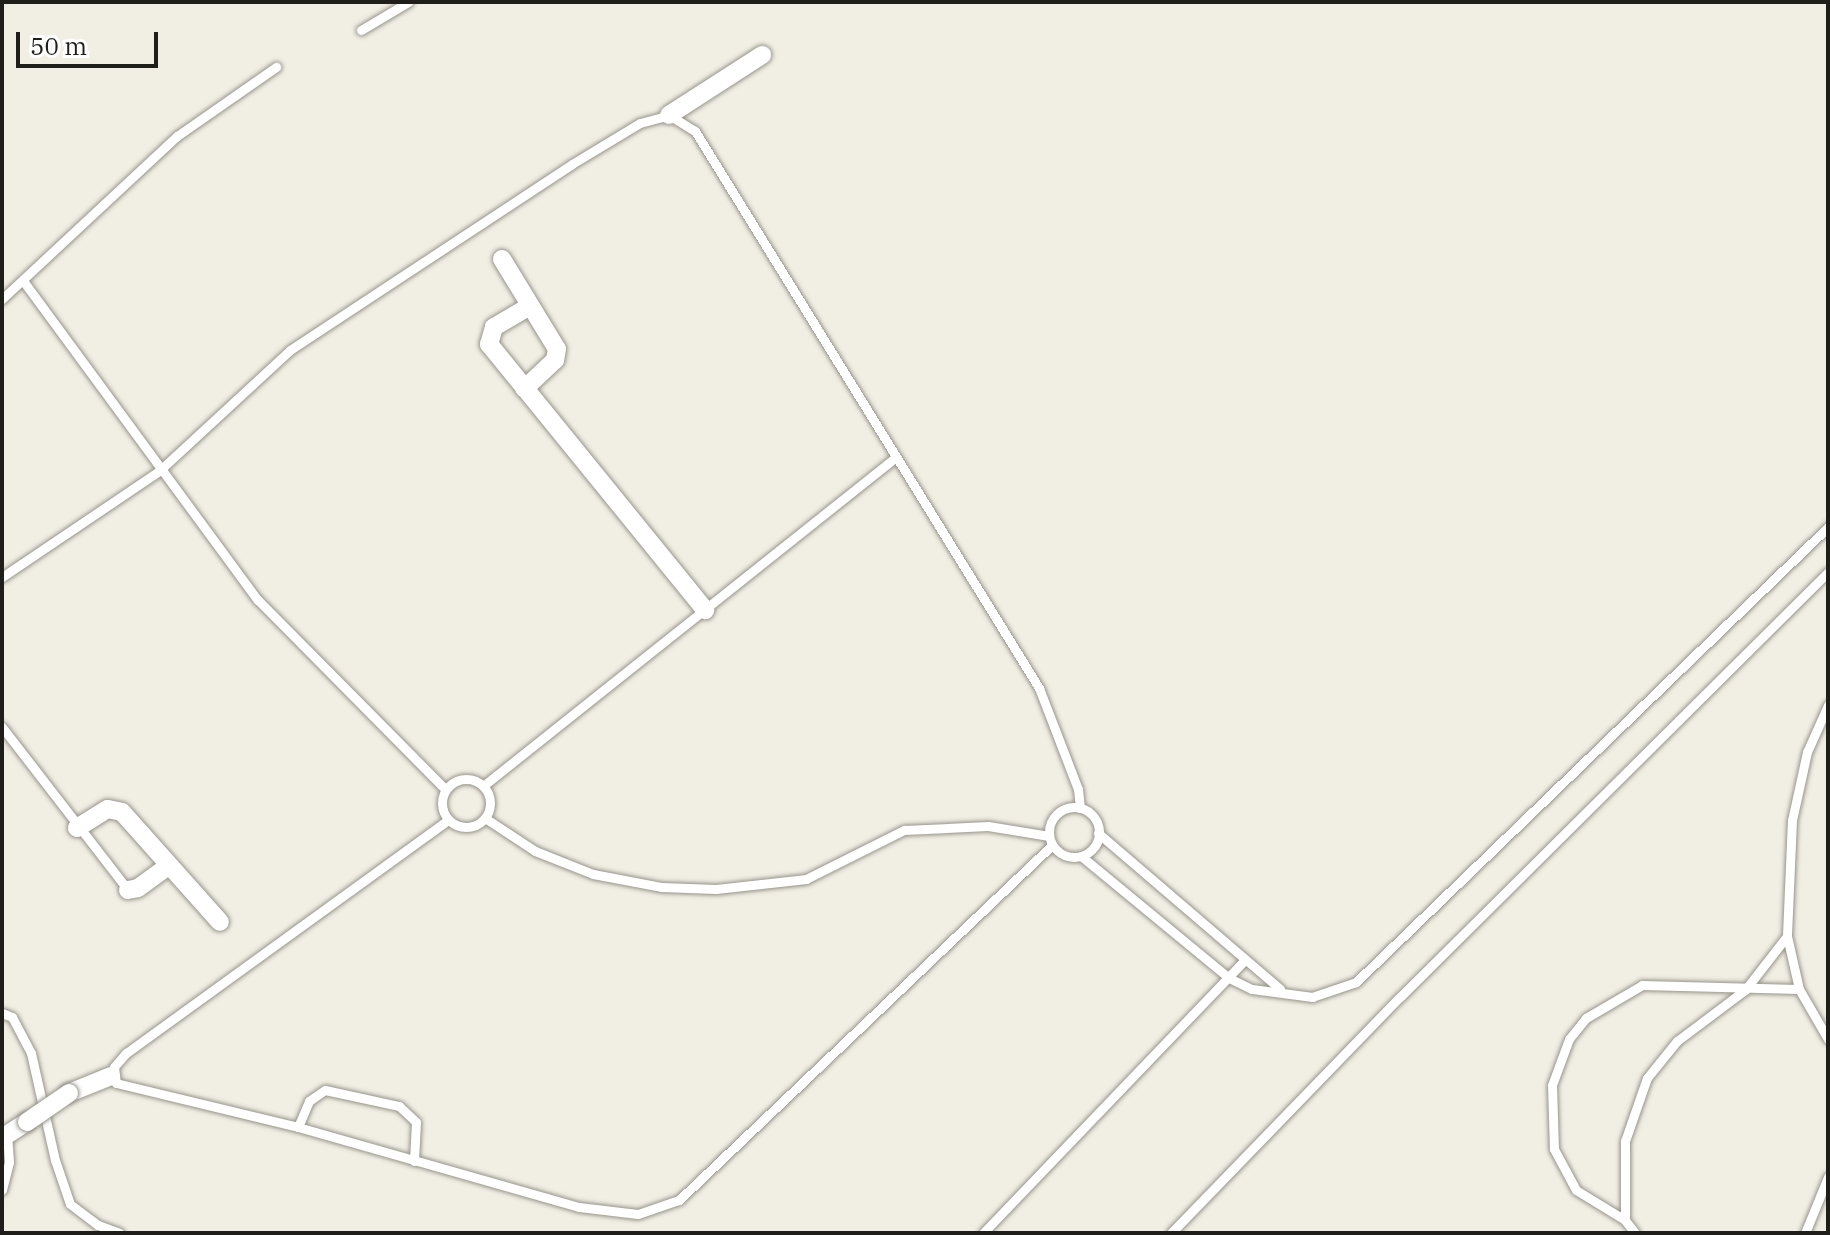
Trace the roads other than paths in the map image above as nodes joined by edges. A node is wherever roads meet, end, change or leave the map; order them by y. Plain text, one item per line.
1 (408, 2) edge
2 (361, 30) dead end
3 (762, 55) dead end
4 (276, 67) dead end
5 (669, 115) junction
6 (502, 259) dead end
7 (24, 282) junction
8 (2, 299) edge
9 (530, 306) junction
10 (524, 389) junction
11 (896, 457) junction
12 (159, 471) junction
13 (1828, 527) edge
14 (1828, 572) edge
15 (2, 577) edge
16 (705, 610) junction
17 (1828, 705) edge
18 (2, 727) edge
19 (483, 786) junction
20 (445, 789) junction
21 (1080, 808) junction
22 (485, 818) junction
23 (448, 820) junction
24 (77, 828) junction
25 (1098, 833) junction
26 (1050, 840) junction
27 (1081, 856) junction
28 (168, 866) junction
29 (128, 890) joint
30 (220, 922) dead end
31 (1787, 936) junction
32 (1244, 961) junction
33 (1229, 978) junction
34 (1280, 989) junction
35 (1799, 989) junction
36 (1745, 990) junction
37 (2, 1013) edge
38 (1828, 1039) edge
39 (111, 1076) junction
40 (298, 1127) junction
41 (4, 1136) edge
42 (414, 1161) junction
43 (1828, 1177) edge
44 (2, 1190) edge
45 (1625, 1220) junction
46 (120, 1233) edge
47 (983, 1233) edge
48 (1171, 1233) edge
49 (1635, 1233) edge
50 (1805, 1233) edge

1 - 2 lane
3 - 5 street
4 - 7 lane
5 - 11 lane
5 - 12 lane
6 - 9 street
7 - 8 lane
7 - 12 lane
9 - 10 street
9 - 10 street
10 - 16 street
11 - 16 lane
11 - 21 lane
12 - 15 lane
12 - 20 lane
13 - 34 lane
14 - 48 lane
16 - 19 lane
17 - 31 lane
18 - 24 lane
19 - 20 lane
19 - 22 lane
20 - 23 lane
21 - 25 lane
21 - 26 lane
22 - 23 lane
22 - 26 lane
23 - 39 lane
24 - 28 street
24 - 29 lane
25 - 27 lane
25 - 32 lane
26 - 27 lane
26 - 42 lane
27 - 33 lane
28 - 29 street
28 - 30 street
31 - 35 lane
31 - 36 lane
32 - 33 lane
32 - 34 lane
33 - 34 lane
33 - 47 lane
35 - 36 lane
35 - 38 lane
36 - 45 lane
36 - 45 lane
37 - 46 lane
39 - 40 lane
39 - 41 street, bridge
40 - 42 lane
40 - 42 lane
41 - 44 lane
43 - 50 lane
45 - 49 lane

